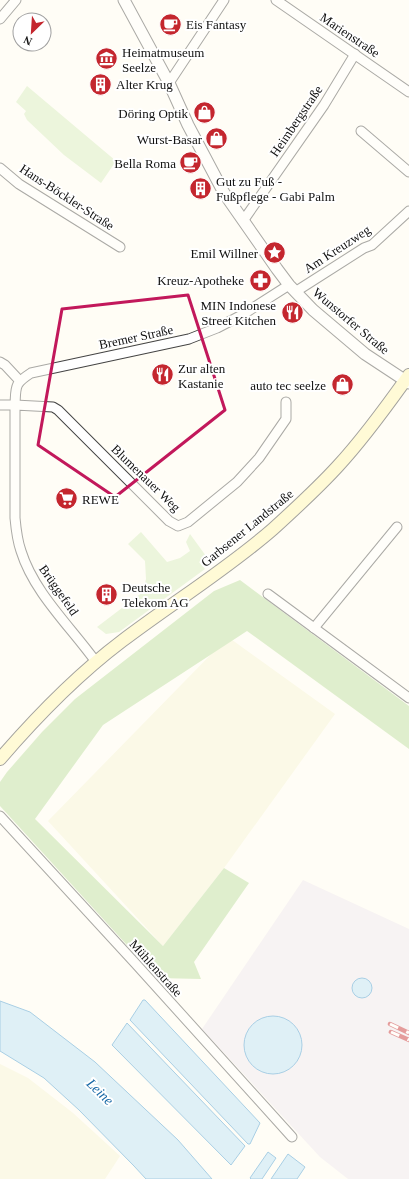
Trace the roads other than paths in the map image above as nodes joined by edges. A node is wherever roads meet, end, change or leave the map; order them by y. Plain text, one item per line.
1 (16, 0) edge
2 (124, 0) edge
3 (224, 0) edge
4 (276, 0) edge
5 (0, 19) edge
6 (355, 54) junction
7 (169, 84) junction
8 (409, 92) edge
9 (361, 131) dead end
10 (0, 168) edge
11 (409, 172) edge
12 (409, 211) edge
13 (243, 221) junction
14 (120, 247) dead end
15 (292, 288) junction
16 (0, 362) edge
17 (19, 380) junction
18 (408, 380) edge
19 (286, 402) dead end
20 (0, 405) edge
21 (15, 405) junction
22 (397, 527) dead end
23 (268, 594) dead end
24 (314, 628) junction
25 (96, 662) junction
26 (409, 698) edge
27 (0, 759) edge
28 (0, 816) edge
29 (292, 1138) dead end

1 - 5 street
2 - 7 street, Wunstorfer Straße
3 - 7 street
4 - 6 street, Marienstraße
6 - 8 street, Marienstraße
6 - 13 street, Heimbergstraße
7 - 13 street, Wunstorfer Straße
9 - 11 street
10 - 14 street, Hans-Böckler-Straße
12 - 15 street, Am Kreuzweg
13 - 15 street, Wunstorfer Straße
15 - 17 street, Bremer Straße
15 - 18 street, Wunstorfer Straße
16 - 17 street
17 - 21 street
18 - 25 main road, Garbsener Landstraße
19 - 21 street, Blumenauer Weg
20 - 21 street
21 - 25 street, Brüggefeld
22 - 24 street
23 - 24 street
24 - 26 street
25 - 27 main road, Garbsener Landstraße
28 - 29 street, Mühlenstraße

